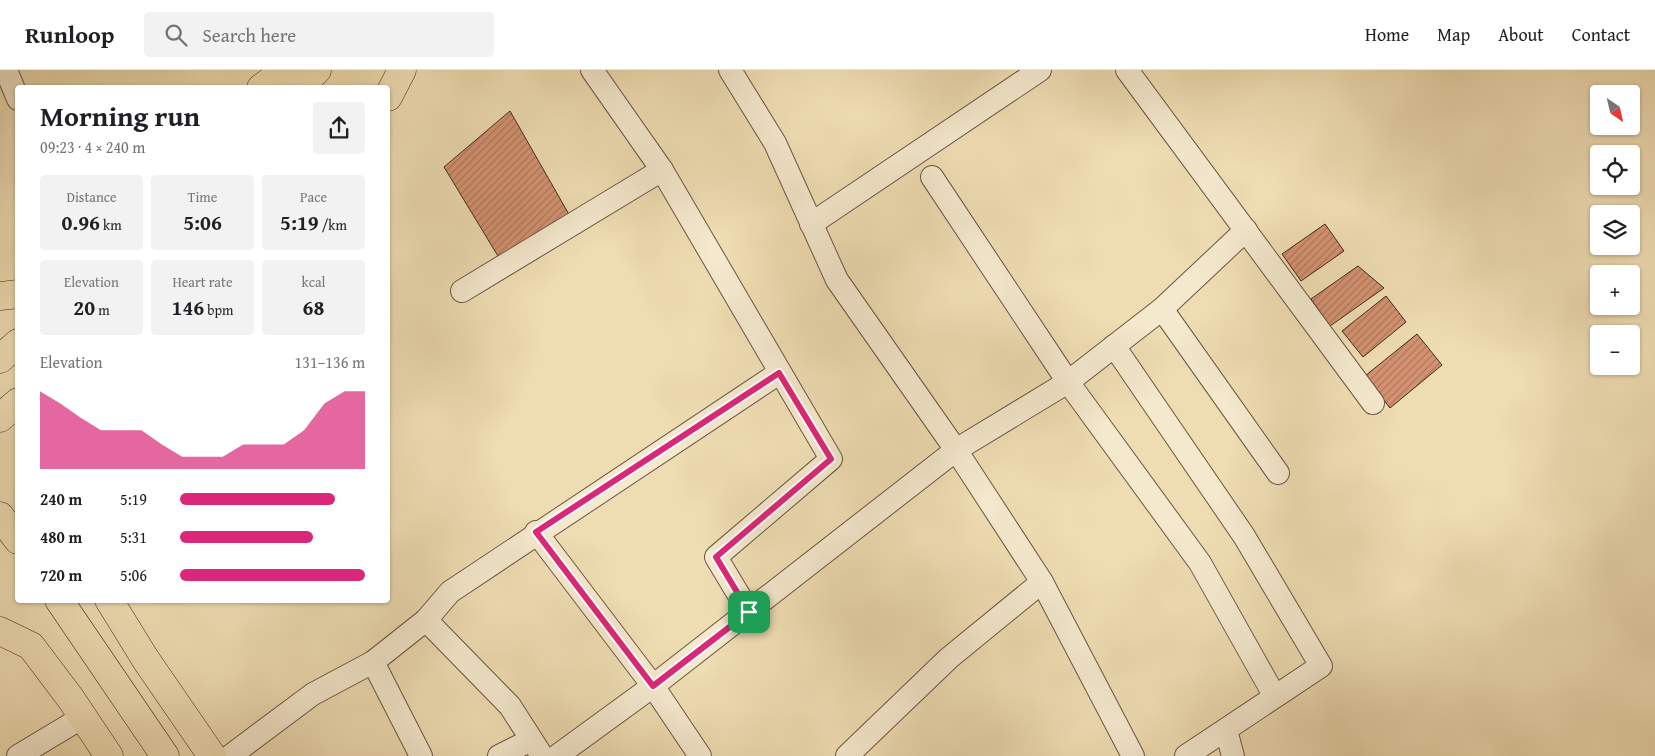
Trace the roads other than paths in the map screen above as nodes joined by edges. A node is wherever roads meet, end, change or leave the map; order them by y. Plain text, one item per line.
1 (6, 70) edge
2 (286, 70) edge
3 (317, 70) edge
4 (389, 70) edge
5 (402, 70) edge
6 (592, 70) edge
7 (730, 70) edge
8 (1040, 70) edge
9 (1127, 70) edge
10 (265, 85) edge
11 (301, 85) edge
12 (373, 85) edge
13 (15, 92) edge
14 (390, 93) edge
15 (662, 170) junction
16 (932, 177) dead end
17 (812, 224) junction
18 (1246, 230) junction
19 (462, 291) dead end
20 (15, 294) edge
21 (0, 296) edge
22 (1162, 309) junction
23 (15, 346) edge
24 (1114, 346) junction
25 (0, 359) edge
26 (779, 373) junction
27 (1068, 382) junction
28 (1373, 403) dead end
29 (15, 405) edge
30 (0, 418) edge
31 (956, 450) junction
32 (1278, 473) dead end
33 (536, 532) junction
34 (1042, 582) junction
35 (61, 603) edge
36 (111, 603) edge
37 (749, 612) junction
38 (426, 620) junction
39 (0, 631) edge
40 (373, 662) junction
41 (653, 686) junction
42 (1274, 695) junction
43 (83, 717) junction
44 (1226, 730) junction
45 (536, 748) edge
46 (18, 756) edge
47 (109, 756) edge
48 (165, 756) edge
49 (212, 756) edge
50 (230, 756) edge
51 (421, 756) edge
52 (499, 756) edge
53 (557, 756) edge
54 (700, 756) edge
55 (847, 756) edge
56 (1133, 756) edge
57 (1186, 756) edge
58 (1233, 756) edge

1 - 13 street
2 - 10 highway
3 - 11 highway
4 - 12 highway
5 - 14 highway
6 - 15 street
7 - 17 street
8 - 17 street
9 - 18 street
15 - 19 street
15 - 26 street
16 - 27 street
17 - 31 street
18 - 22 street
18 - 28 street
20 - 21 highway
22 - 24 street
22 - 32 street
23 - 25 highway
24 - 27 street
24 - 42 street
26 - 33 street
26 - 37 street
27 - 31 street
27 - 42 street
29 - 30 highway
31 - 34 street
31 - 37 street
33 - 38 street
33 - 41 street
34 - 55 street
34 - 56 street
35 - 48 highway
36 - 49 highway
37 - 41 street
38 - 40 street
38 - 45 street
39 - 43 highway
40 - 50 street
40 - 51 street
41 - 53 street
41 - 54 street
42 - 44 street
43 - 46 street
43 - 47 highway
44 - 57 street
44 - 58 street
45 - 52 street

